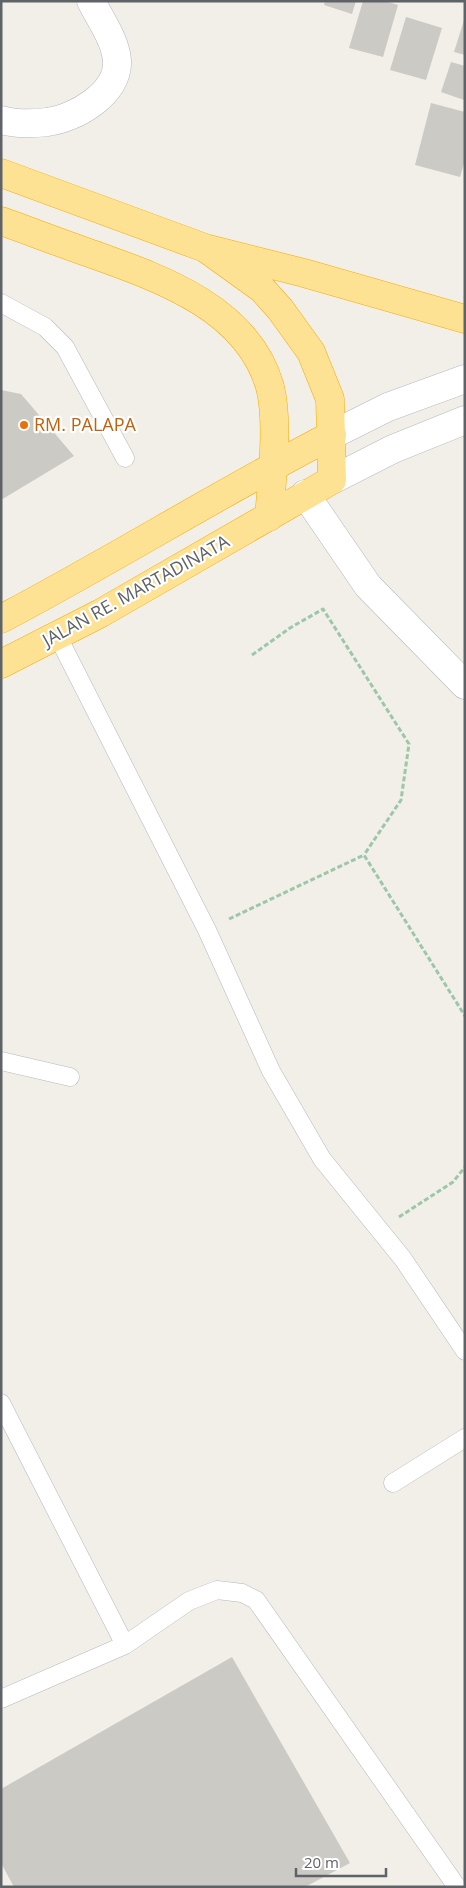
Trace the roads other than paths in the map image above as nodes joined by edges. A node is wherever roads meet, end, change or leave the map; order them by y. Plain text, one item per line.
1 (91, 1) edge
2 (1, 120) edge
3 (1, 173) edge
4 (1, 221) edge
5 (205, 248) junction
6 (1, 303) edge
7 (465, 319) edge
8 (465, 379) edge
9 (465, 420) edge
10 (332, 435) junction
11 (124, 458) dead end
12 (273, 466) junction
13 (332, 480) junction
14 (305, 494) junction
15 (269, 517) junction
16 (1, 619) edge
17 (56, 635) junction
18 (1, 664) edge
19 (465, 686) edge
20 (1, 1061) edge
21 (70, 1077) dead end
22 (465, 1351) edge
23 (3, 1412) edge
24 (465, 1438) edge
25 (394, 1483) dead end
26 (125, 1644) junction
27 (1, 1698) edge
28 (457, 1887) edge

1 - 2 street
3 - 5 highway
4 - 12 highway
5 - 7 highway
5 - 10 highway
6 - 11 lane
8 - 10 street
9 - 13 street
10 - 12 highway
10 - 13 highway
12 - 15 highway
12 - 16 highway
13 - 14 highway, JALAN RE. MARTADINATA
14 - 15 highway, JALAN RE. MARTADINATA
14 - 19 street
15 - 17 highway, JALAN RE. MARTADINATA
17 - 18 highway, JALAN RE. MARTADINATA
17 - 22 lane
20 - 21 lane
23 - 26 lane
24 - 25 lane
26 - 27 lane
26 - 28 lane

